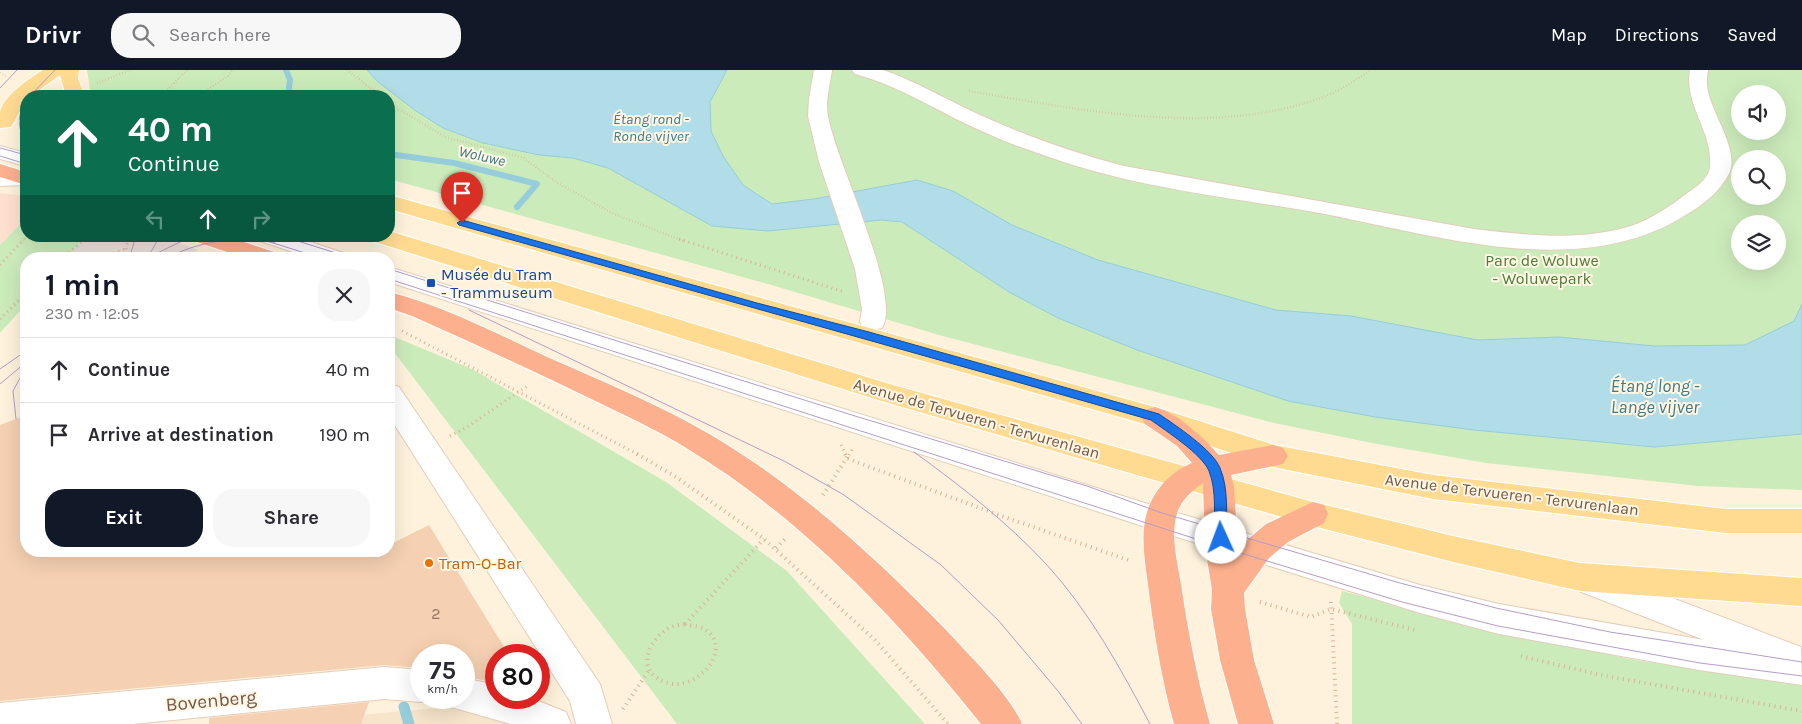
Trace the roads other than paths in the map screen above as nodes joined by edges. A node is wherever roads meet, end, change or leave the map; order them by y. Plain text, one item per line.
1 (56, 70) edge
2 (70, 70) edge
3 (823, 70) edge
4 (861, 70) edge
5 (1699, 70) edge
6 (0, 89) edge
7 (32, 90) edge
8 (72, 90) edge
9 (20, 97) edge
10 (20, 100) edge
11 (6, 125) edge
12 (0, 152) edge
13 (20, 158) edge
14 (0, 170) edge
15 (20, 177) edge
16 (20, 179) edge
17 (0, 180) edge
18 (395, 204) edge
19 (395, 241) edge
20 (220, 242) edge
21 (287, 242) edge
22 (251, 252) edge
23 (317, 252) edge
24 (395, 288) edge
25 (395, 289) edge
26 (874, 311) road end
27 (395, 403) edge
28 (1154, 417) junction
29 (1273, 456) junction
30 (1207, 478) junction
31 (1313, 514) junction
32 (1161, 520) junction
33 (1802, 521) edge
34 (1221, 538) junction
35 (1258, 549) junction
36 (1580, 577) junction
37 (1228, 590) junction
38 (1802, 592) edge
39 (1802, 663) edge
40 (1802, 669) edge
41 (410, 685) edge
42 (475, 697) edge
43 (0, 720) edge
44 (606, 720) edge
45 (553, 724) edge
46 (1004, 724) edge
47 (1192, 724) edge
48 (1256, 724) edge

1 - 7 main road
2 - 8 main road
3 - 26 street
4 - 5 street
6 - 9 main road
10 - 11 main road
12 - 13 street
14 - 15 highway
16 - 17 street
18 - 28 main road, Avenue de Tervueren - Tervurenlaan
19 - 30 main road, Avenue de Tervueren - Tervurenlaan
20 - 22 highway
21 - 23 street
24 - 32 street
25 - 46 highway
27 - 44 street
28 - 29 main road, Avenue de Tervueren - Tervurenlaan
28 - 30 highway
29 - 30 highway
29 - 33 main road, Avenue de Tervueren - Tervurenlaan
30 - 31 main road, Avenue de Tervueren - Tervurenlaan
30 - 32 highway
30 - 34 highway
31 - 35 highway
31 - 36 main road, Avenue de Tervueren - Tervurenlaan
32 - 34 street
32 - 47 highway
34 - 35 street
34 - 37 highway
35 - 37 highway
35 - 40 street
36 - 38 main road, Avenue de Tervueren - Tervurenlaan
36 - 39 street, Avenue de Tervueren - Tervurenlaan
37 - 48 highway
41 - 43 street, Bovenberg
42 - 45 street

